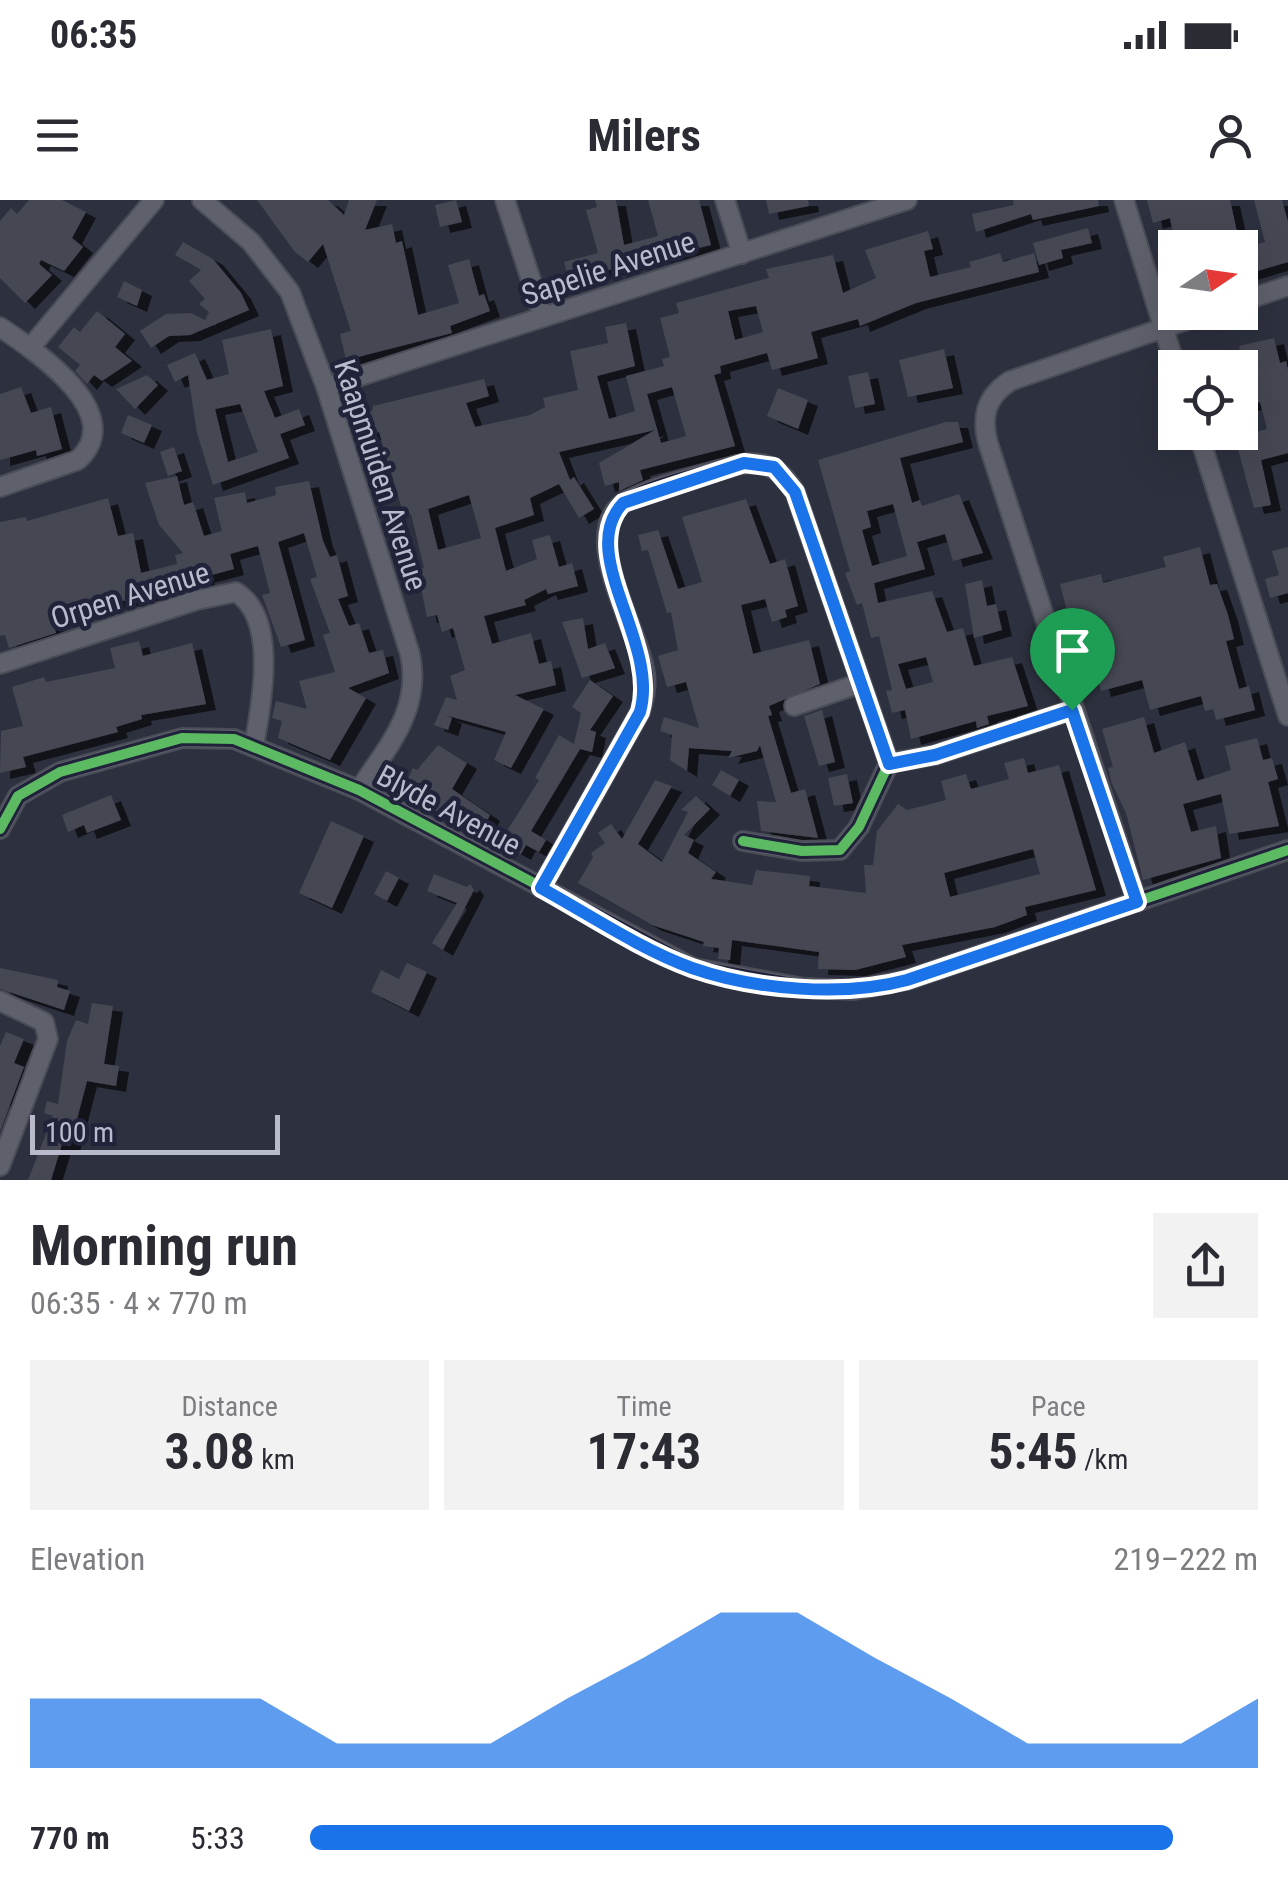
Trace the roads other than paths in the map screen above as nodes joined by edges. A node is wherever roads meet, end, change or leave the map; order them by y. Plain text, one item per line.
1 (154, 200) edge
2 (202, 200) edge
3 (505, 200) edge
4 (725, 200) edge
5 (907, 200) edge
6 (1124, 200) edge
7 (742, 254) junction
8 (1288, 286) edge
9 (1258, 296) edge
10 (1158, 309) edge
11 (543, 317) junction
12 (0, 327) edge
13 (1158, 330) edge
14 (30, 348) junction
15 (326, 387) junction
16 (1204, 450) edge
17 (0, 487) edge
18 (1288, 638) edge
19 (1267, 645) junction
20 (0, 664) edge
21 (861, 683) junction
22 (794, 706) dead end
23 (1072, 710) junction
24 (1288, 716) edge
25 (254, 746) junction
26 (889, 764) junction
27 (359, 790) junction
28 (9, 793) edge
29 (0, 829) edge
30 (743, 841) dead end
31 (1288, 850) edge
32 (541, 888) junction
33 (1137, 902) junction
34 (0, 1001) edge
35 (0, 1166) edge

1 - 14 street
2 - 15 street, Kaapmuiden Avenue
3 - 11 street
4 - 7 street
5 - 7 street, Sapelie Avenue
6 - 10 street
7 - 11 street, Sapelie Avenue
8 - 9 street
11 - 15 street, Sapelie Avenue
12 - 14 street
13 - 23 street
14 - 17 street
15 - 27 street, Kaapmuiden Avenue
16 - 19 street
18 - 19 street
19 - 24 street
20 - 25 street, Orpen Avenue
21 - 22 street
21 - 26 street
21 - 32 street
23 - 26 street
23 - 33 street
25 - 27 street, Blyde Avenue
25 - 28 street, Blyde Avenue
26 - 30 street
27 - 32 street, Blyde Avenue
28 - 29 street, Blyde Avenue
31 - 33 street, Blyde Avenue
32 - 33 street, Blyde Avenue
34 - 35 street

